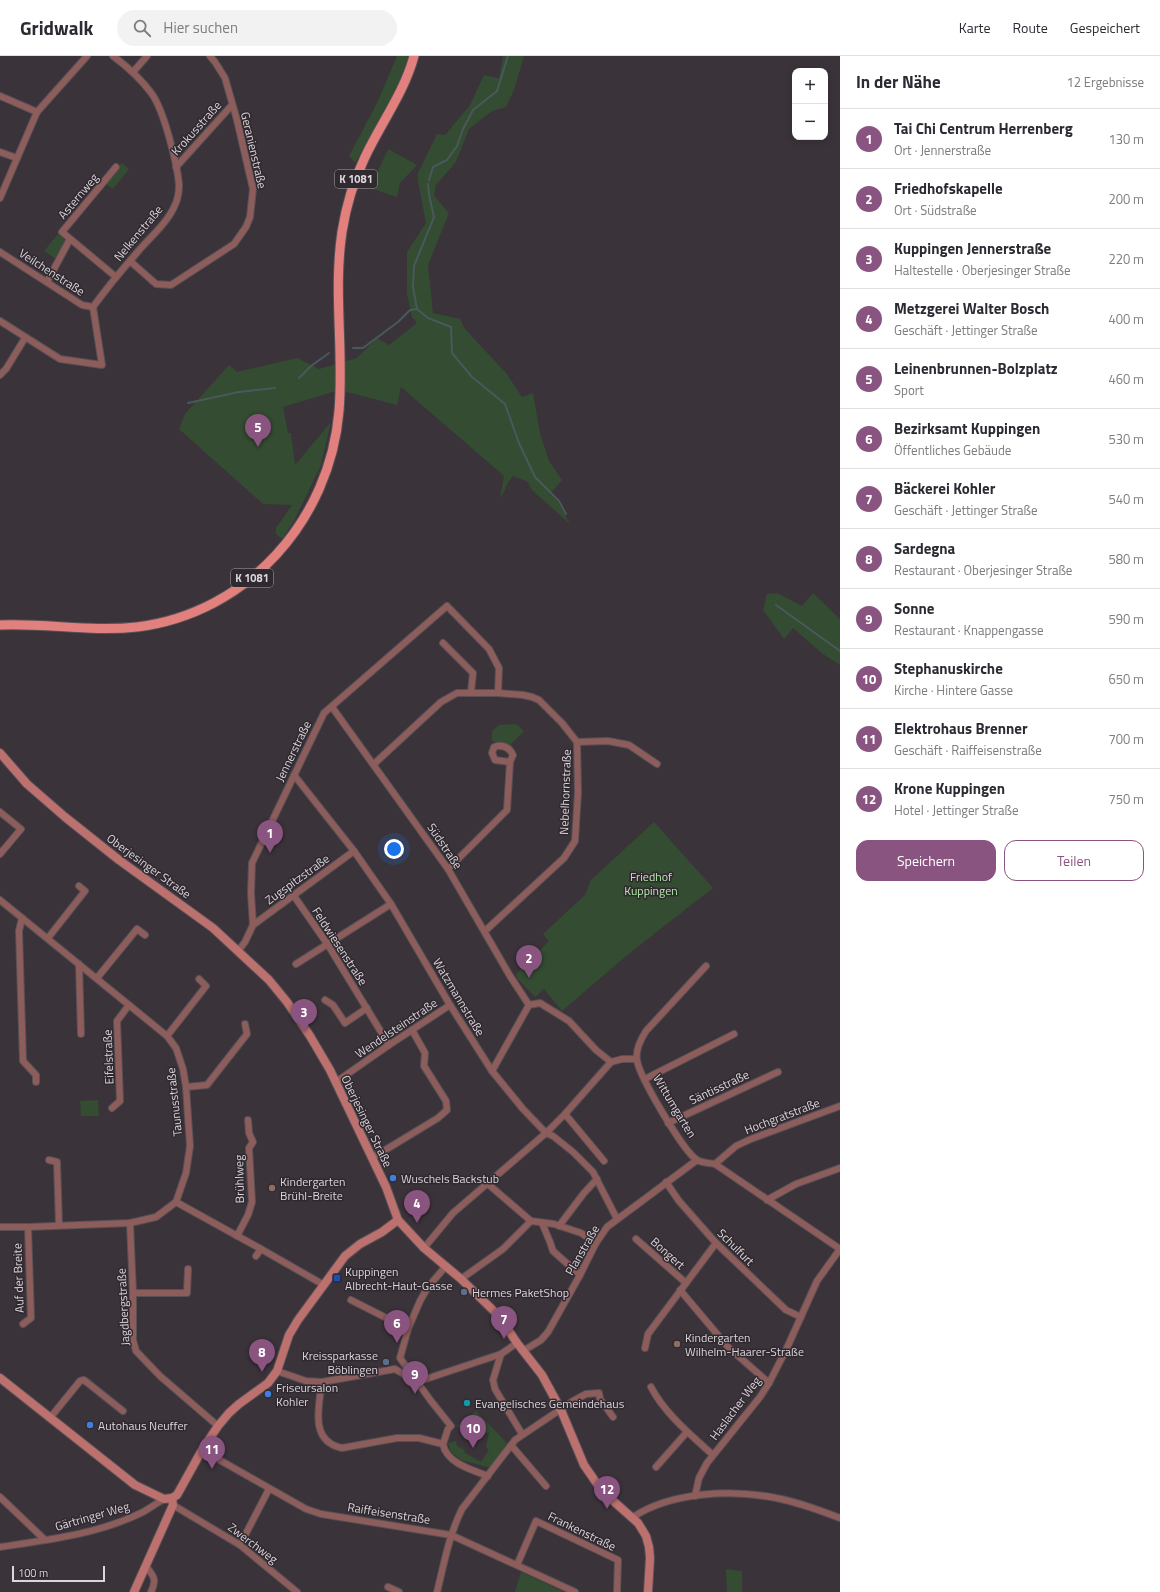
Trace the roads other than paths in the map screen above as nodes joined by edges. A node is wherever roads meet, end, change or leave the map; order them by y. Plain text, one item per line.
1 (87, 56) edge
2 (113, 56) edge
3 (147, 56) edge
4 (210, 56) edge
5 (414, 56) edge
6 (133, 72) junction
7 (0, 96) edge
8 (232, 104) junction
9 (37, 112) junction
10 (0, 152) edge
11 (18, 158) junction
12 (116, 167) dead end
13 (176, 167) junction
14 (0, 198) edge
15 (70, 239) junction
16 (0, 252) edge
17 (130, 260) junction
18 (116, 277) junction
19 (47, 282) junction
20 (93, 307) junction
21 (0, 321) edge
22 (25, 338) junction
23 (0, 375) edge
24 (0, 625) edge
25 (443, 643) dead end
26 (471, 692) junction
27 (498, 693) junction
28 (332, 706) junction
29 (577, 742) junction
30 (0, 753) edge
31 (510, 762) dead end
32 (374, 764) junction
33 (657, 764) dead end
34 (294, 775) junction
35 (0, 812) edge
36 (354, 851) junction
37 (0, 854) edge
38 (448, 869) junction
39 (79, 886) dead end
40 (294, 896) junction
41 (0, 900) edge
42 (391, 904) junction
43 (22, 918) junction
44 (253, 925) junction
45 (485, 931) junction
46 (145, 935) dead end
47 (48, 938) junction
48 (328, 945) junction
49 (238, 950) junction
50 (79, 964) junction
51 (296, 964) dead end
52 (706, 966) dead end
53 (97, 978) junction
54 (199, 979) dead end
55 (325, 1000) dead end
56 (129, 1005) junction
57 (450, 1005) junction
58 (529, 1005) junction
59 (367, 1008) junction
60 (245, 1024) dead end
61 (412, 1030) junction
62 (81, 1034) dead end
63 (734, 1034) dead end
64 (167, 1036) junction
65 (389, 1045) junction
66 (636, 1059) junction
67 (611, 1062) junction
68 (492, 1071) junction
69 (778, 1072) dead end
70 (645, 1079) junction
71 (36, 1082) dead end
72 (336, 1082) junction
73 (186, 1087) junction
74 (840, 1106) edge
75 (112, 1108) dead end
76 (565, 1114) junction
77 (248, 1120) dead end
78 (668, 1123) junction
79 (546, 1133) junction
80 (372, 1158) junction
81 (48, 1160) dead end
82 (697, 1160) junction
83 (604, 1161) dead end
84 (715, 1164) junction
85 (840, 1168) edge
86 (597, 1179) junction
87 (666, 1182) junction
88 (488, 1184) junction
89 (766, 1200) junction
90 (176, 1202) junction
91 (617, 1219) junction
92 (398, 1220) junction
93 (531, 1221) junction
94 (130, 1223) junction
95 (542, 1223) junction
96 (59, 1225) junction
97 (559, 1226) junction
98 (0, 1227) edge
99 (28, 1227) junction
100 (237, 1236) junction
101 (636, 1239) dead end
102 (596, 1243) junction
103 (716, 1243) junction
104 (424, 1248) junction
105 (261, 1249) junction
106 (840, 1249) edge
107 (256, 1256) dead end
108 (446, 1266) junction
109 (188, 1270) dead end
110 (580, 1275) junction
111 (461, 1279) junction
112 (686, 1283) junction
113 (324, 1285) junction
114 (680, 1290) junction
115 (133, 1293) junction
116 (351, 1300) dead end
117 (800, 1317) junction
118 (22, 1324) dead end
119 (408, 1329) junction
120 (516, 1343) junction
121 (645, 1348) dead end
122 (523, 1351) junction
123 (501, 1354) junction
124 (400, 1358) junction
125 (395, 1369) junction
126 (277, 1371) junction
127 (0, 1378) edge
128 (322, 1382) junction
129 (417, 1382) junction
130 (769, 1383) junction
131 (650, 1387) dead end
132 (561, 1410) junction
133 (123, 1411) dead end
134 (614, 1417) dead end
135 (50, 1418) junction
136 (218, 1426) junction
137 (687, 1432) junction
138 (522, 1434) junction
139 (443, 1444) junction
140 (511, 1445) junction
141 (202, 1450) junction
142 (713, 1454) junction
143 (656, 1467) dead end
144 (488, 1476) junction
145 (546, 1486) dead end
146 (268, 1489) junction
147 (695, 1496) junction
148 (0, 1498) edge
149 (169, 1501) junction
150 (633, 1517) junction
151 (840, 1518) edge
152 (451, 1534) junction
153 (45, 1540) junction
154 (240, 1545) junction
155 (0, 1547) edge
156 (517, 1565) junction
157 (146, 1566) junction
158 (388, 1587) dead end
159 (293, 1591) edge
160 (134, 1592) edge
161 (151, 1592) edge
162 (399, 1592) edge
163 (437, 1592) edge
164 (575, 1592) edge
165 (617, 1592) edge
166 (648, 1592) edge

1 - 9 street
2 - 6 street, Nelkenstraße
3 - 6 street
4 - 8 street, Geranienstraße
5 - 24 main road, K 1081
6 - 13 street, Nelkenstraße
7 - 9 street
8 - 13 street, Krokusstraße
8 - 17 street, Geranienstraße
9 - 11 street
10 - 11 street
11 - 14 street
12 - 15 street, Asternweg
13 - 17 street, Nelkenstraße
15 - 18 street, Asternweg
15 - 19 street, Asternweg
16 - 19 street, Veilchenstraße
17 - 18 street, Nelkenstraße
18 - 20 street, Nelkenstraße
19 - 20 street, Veilchenstraße
20 - 22 street
21 - 22 street
22 - 23 street
25 - 26 street
26 - 27 street, Nebelhornstraße
26 - 32 street, Nebelhornstraße
27 - 28 street, Jennerstraße
27 - 29 street, Nebelhornstraße
28 - 32 street, Südstraße
28 - 34 street, Jennerstraße
29 - 33 street
29 - 45 street, Nebelhornstraße
30 - 49 main road, Oberjesinger Straße
31 - 38 street
32 - 38 street, Südstraße
34 - 36 street, Watzmannstraße
34 - 44 street, Jennerstraße
35 - 37 street
36 - 40 street, Zugspitzstraße
36 - 42 street, Watzmannstraße
38 - 45 street, Südstraße
39 - 47 street
40 - 44 street, Zugspitzstraße
40 - 48 street, Feldwiesenstraße
41 - 43 street, Taunusstraße
42 - 48 street
42 - 57 street, Watzmannstraße
43 - 47 street, Taunusstraße
43 - 71 street
44 - 49 street, Jennerstraße
45 - 58 street, Südstraße
46 - 53 street
47 - 50 street, Taunusstraße
48 - 51 street
48 - 59 street, Feldwiesenstraße
49 - 72 main road, Oberjesinger Straße
50 - 53 street, Taunusstraße
50 - 62 street
52 - 66 street
53 - 56 street, Taunusstraße
54 - 64 street
55 - 59 street
56 - 64 street, Taunusstraße
56 - 75 street, Eifelstraße
57 - 61 street, Wendelsteinstraße
57 - 68 street, Watzmannstraße
58 - 67 street
58 - 68 street
59 - 65 street, Feldwiesenstraße
60 - 73 street
61 - 65 street, Wendelsteinstraße
61 - 80 street
63 - 70 street
64 - 73 street, Taunusstraße
65 - 72 street, Wendelsteinstraße
66 - 67 street
66 - 70 street, Wittumgarten
67 - 76 street
68 - 79 street, Watzmannstraße
69 - 78 street, Säntisstraße
70 - 78 street, Wittumgarten
72 - 80 main road, Oberjesinger Straße
73 - 90 street, Taunusstraße
74 - 84 street, Hochgratstraße
76 - 79 street
76 - 83 street
77 - 100 street, Brühlweg
78 - 82 street, Wittumgarten
79 - 86 street, Watzmannstraße
79 - 88 street
80 - 92 main road, Oberjesinger Straße
81 - 96 street
82 - 84 street
82 - 87 street, Planstraße
84 - 89 street
85 - 89 street
86 - 91 street, Watzmannstraße
86 - 97 street
87 - 91 street, Planstraße
87 - 103 street, Schulfurt
88 - 93 street
88 - 104 street
89 - 106 street
90 - 94 street
90 - 100 street
91 - 102 street, Planstraße
92 - 104 main road
92 - 113 main road
93 - 95 street
93 - 111 street
94 - 96 street
94 - 115 street, Jagdbergstraße
95 - 97 street
95 - 110 street
96 - 99 street
97 - 102 street
98 - 99 street
99 - 118 street, Auf der Breite
100 - 105 street
101 - 112 street, Bongert
102 - 110 street, Planstraße
103 - 112 street
103 - 117 street, Schulfurt
104 - 108 main road
105 - 107 street
105 - 113 street
106 - 117 street, Haslacher Weg
108 - 111 main road
108 - 119 street
109 - 115 street
110 - 122 street, Planstraße
111 - 120 main road
112 - 114 street
113 - 126 main road
114 - 121 street
114 - 130 street
115 - 136 street, Jagdbergstraße
116 - 119 street
117 - 130 street, Haslacher Weg
119 - 124 street
120 - 122 main road
120 - 123 street
122 - 132 main road
123 - 129 street
123 - 138 street
124 - 125 street
124 - 129 street
125 - 128 street
125 - 129 street
126 - 128 street
126 - 136 main road
127 - 135 main road
128 - 139 street
129 - 139 street
130 - 142 street, Haslacher Weg
131 - 137 street
132 - 134 street
132 - 138 street
132 - 150 main road
133 - 135 street
135 - 149 main road
136 - 141 main road
137 - 142 street
137 - 143 street
138 - 140 street
139 - 144 street
140 - 144 street
140 - 145 street
141 - 146 street, Raiffeisenstraße
141 - 149 main road
142 - 147 street, Haslacher Weg
144 - 152 street
146 - 152 street, Raiffeisenstraße
146 - 154 street
147 - 150 street
147 - 151 street
148 - 153 street
149 - 153 street, Gärtringer Weg
149 - 154 street, Zwerchweg
149 - 157 main road
150 - 166 main road
152 - 156 street, Raiffeisenstraße
152 - 163 street
153 - 155 street, Gärtringer Weg
154 - 159 street, Zwerchweg
156 - 164 street, Raiffeisenstraße
156 - 165 street, Frankenstraße
157 - 160 main road
157 - 161 street
158 - 162 street

